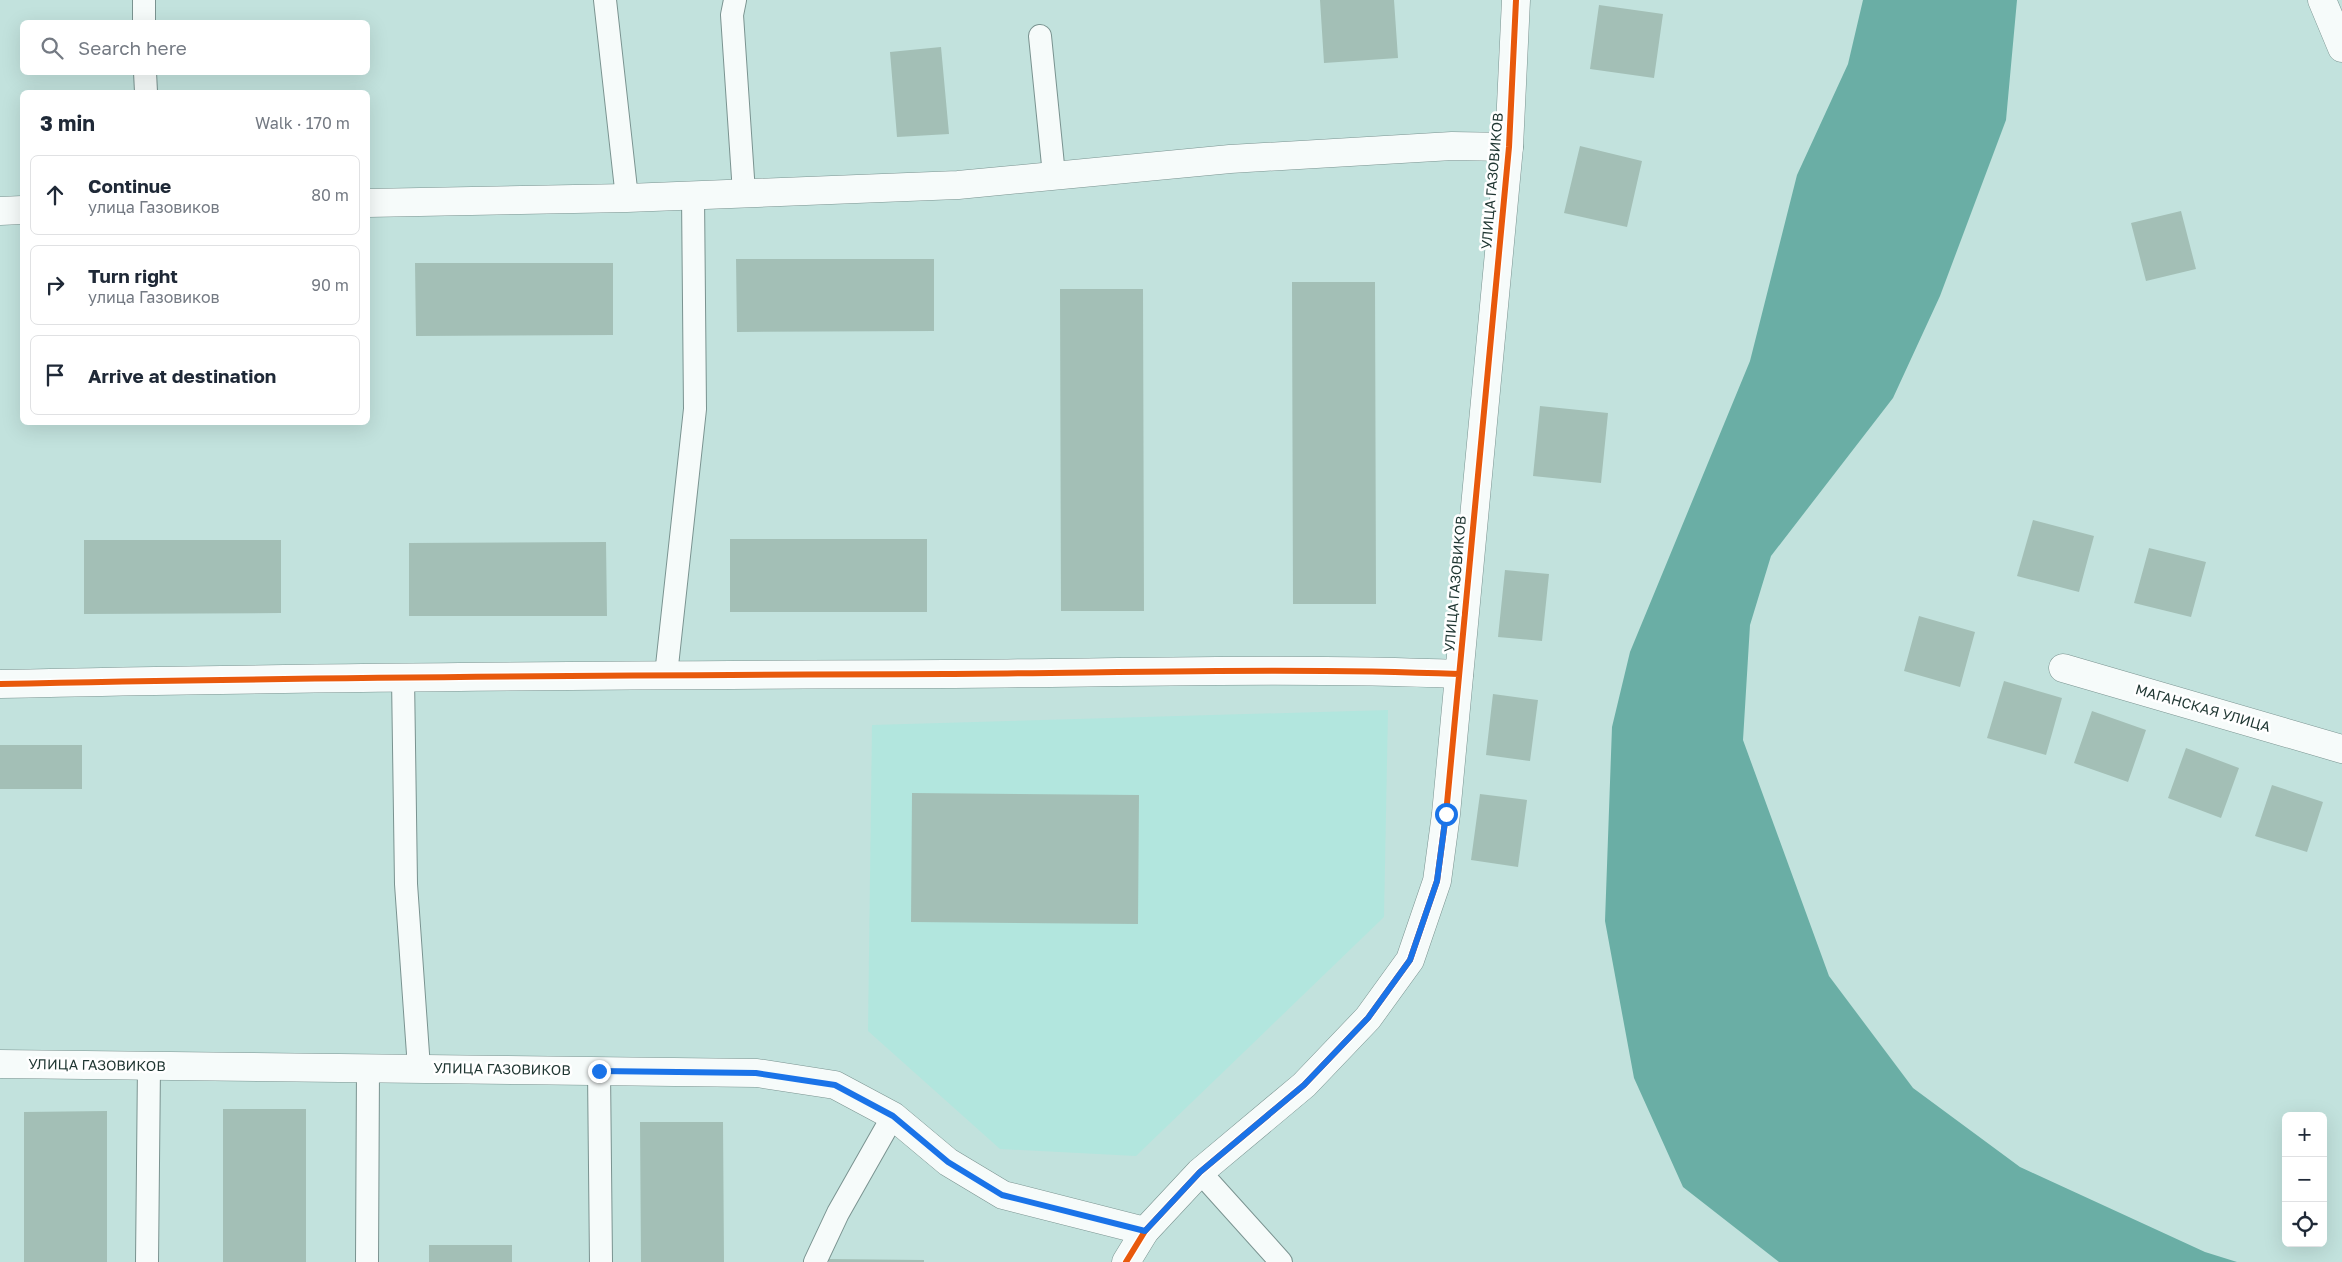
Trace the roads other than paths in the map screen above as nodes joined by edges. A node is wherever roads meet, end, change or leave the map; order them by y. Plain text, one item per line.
1 (144, 0) edge
2 (605, 0) edge
3 (735, 0) edge
4 (1516, 0) edge
5 (2322, 0) edge
6 (144, 20) edge
7 (1040, 36) dead end
8 (2342, 48) edge
9 (145, 75) edge
10 (146, 90) edge
11 (1509, 148) junction
12 (1054, 175) junction
13 (744, 193) junction
14 (693, 195) junction
15 (627, 198) junction
16 (370, 203) edge
17 (20, 210) edge
18 (0, 211) edge
19 (2063, 668) dead end
20 (1459, 674) junction
21 (666, 675) junction
22 (403, 677) junction
23 (0, 684) edge
24 (2342, 749) edge
25 (0, 1064) edge
26 (149, 1065) junction
27 (368, 1067) junction
28 (419, 1068) junction
29 (599, 1071) junction
30 (893, 1116) junction
31 (1200, 1172) junction
32 (1145, 1231) junction
33 (147, 1262) edge
34 (367, 1262) edge
35 (601, 1262) edge
36 (815, 1262) edge
37 (1126, 1262) edge
38 (1281, 1262) edge

1 - 6 lane
2 - 15 lane
3 - 13 lane
4 - 11 street, УЛИЦА ГАЗОВИКОВ
5 - 8 street
7 - 12 lane
9 - 10 lane
11 - 12 street
11 - 20 street, УЛИЦА ГАЗОВИКОВ
12 - 13 street
13 - 14 street
14 - 15 street
14 - 21 lane
15 - 16 street
17 - 18 street
19 - 24 street, МАГАНСКАЯ УЛИЦА
20 - 21 street
20 - 31 street, УЛИЦА ГАЗОВИКОВ
21 - 22 street
22 - 23 street
22 - 28 lane
25 - 26 street, УЛИЦА ГАЗОВИКОВ
26 - 27 street, УЛИЦА ГАЗОВИКОВ
26 - 33 lane
27 - 28 street, УЛИЦА ГАЗОВИКОВ
27 - 34 lane
28 - 29 street, УЛИЦА ГАЗОВИКОВ
29 - 30 street, УЛИЦА ГАЗОВИКОВ
29 - 35 lane
30 - 32 street, УЛИЦА ГАЗОВИКОВ
30 - 36 lane
31 - 32 street, УЛИЦА ГАЗОВИКОВ
31 - 38 lane
32 - 37 street, УЛИЦА ГАЗОВИКОВ

